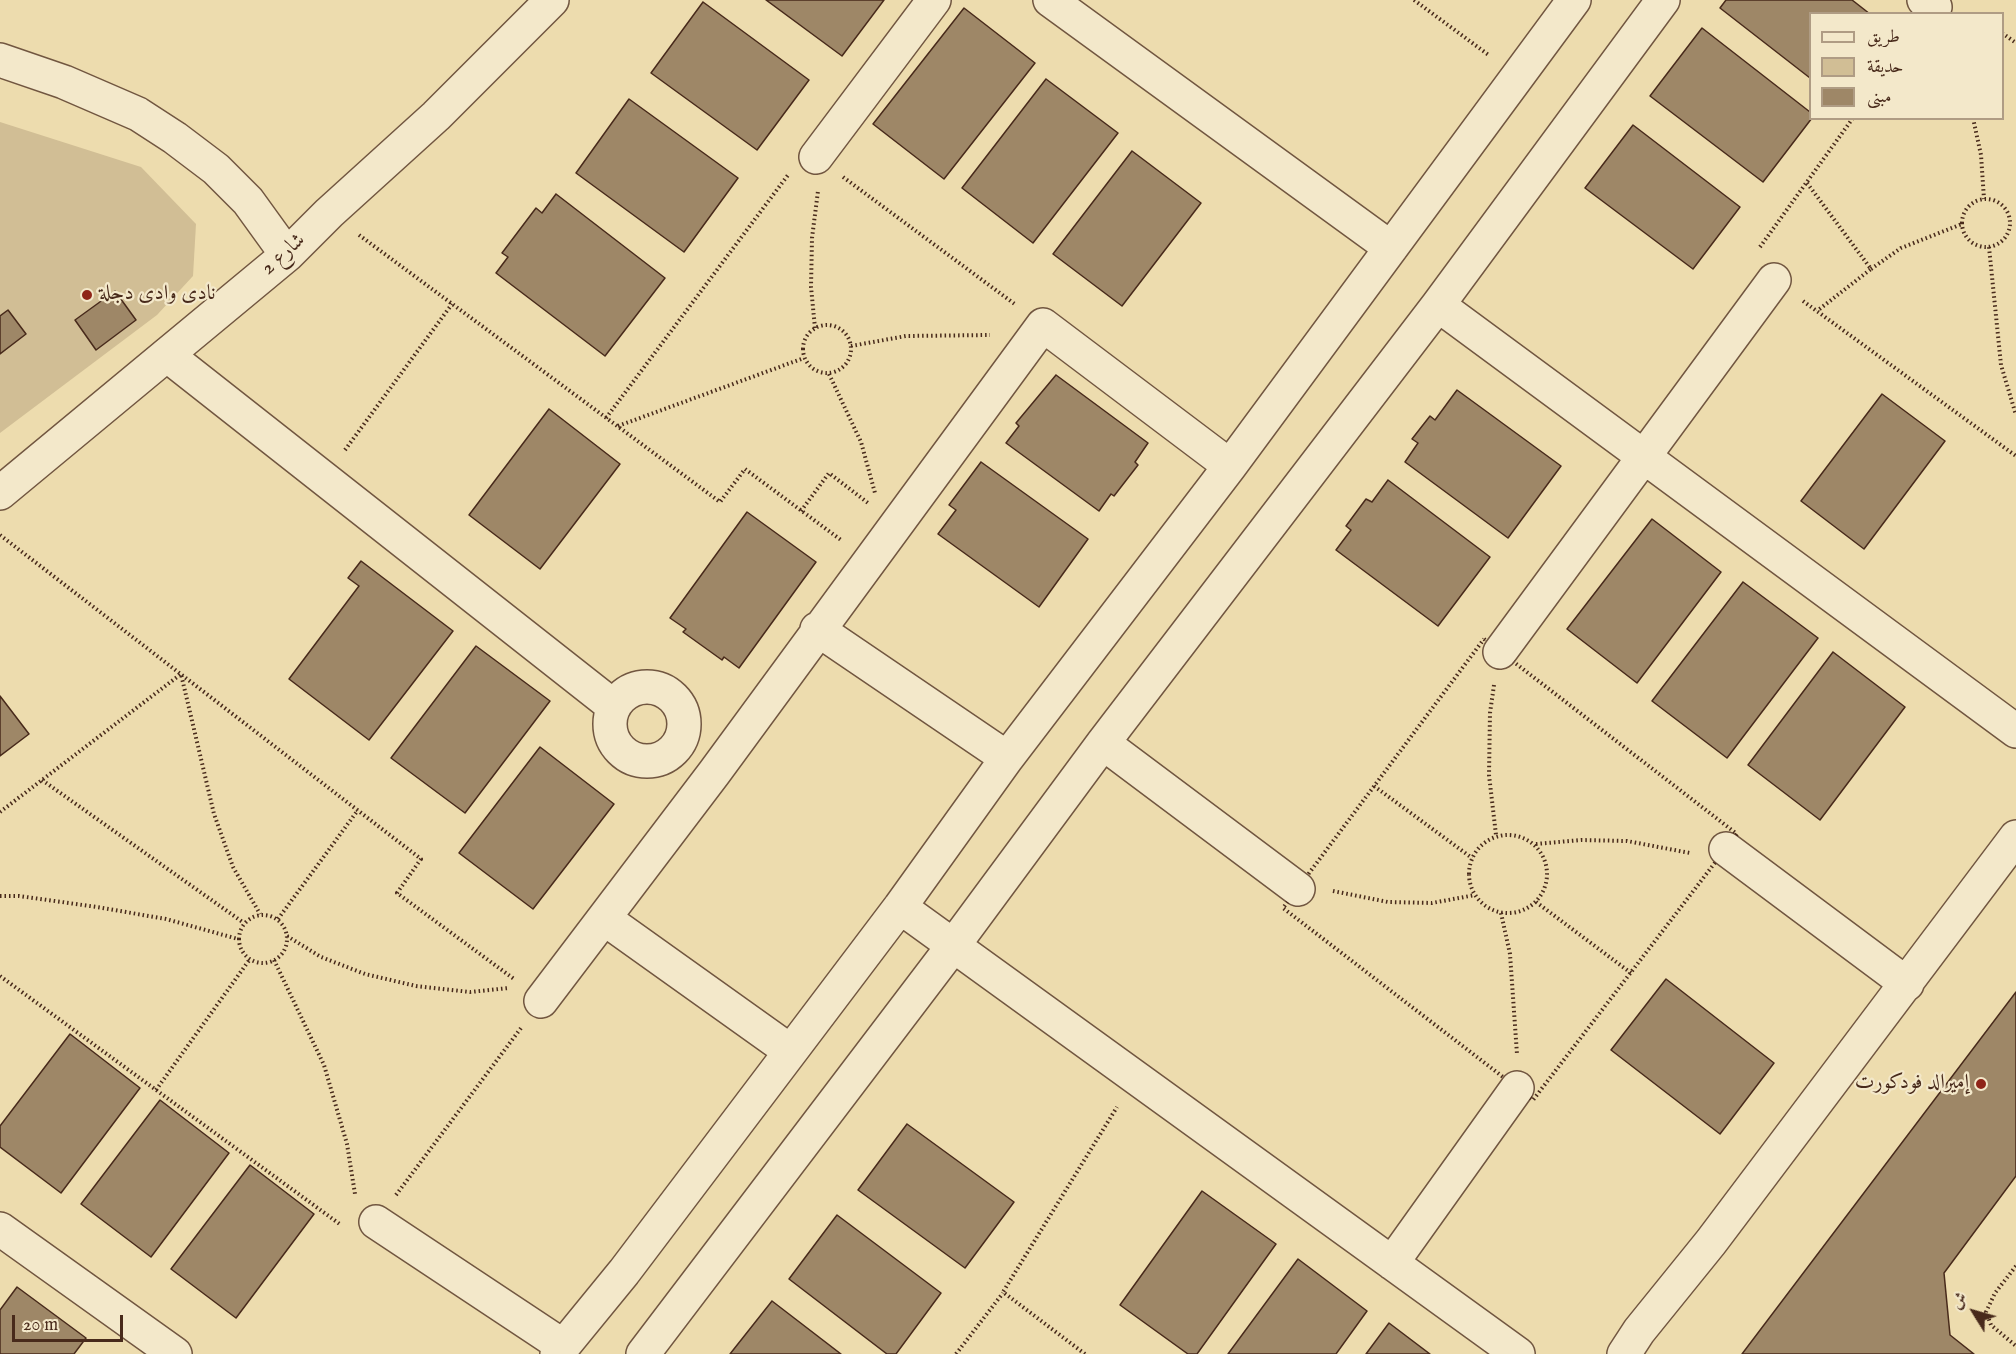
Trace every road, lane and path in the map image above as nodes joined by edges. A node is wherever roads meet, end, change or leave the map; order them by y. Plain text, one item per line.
1 (552, 0) edge
2 (934, 0) edge
3 (1050, 0) edge
4 (1414, 0) edge
5 (1574, 0) edge
6 (1663, 0) edge
7 (0, 60) edge
8 (1518, 76) junction
9 (1852, 120) edge
10 (1973, 120) edge
11 (819, 159) junction
12 (1807, 182) junction
13 (1984, 199) junction
14 (329, 213) junction
15 (2013, 221) edge
16 (1962, 224) junction
17 (1989, 247) junction
18 (1391, 248) junction
19 (287, 255) junction
20 (1871, 269) junction
21 (1774, 280) junction
22 (452, 303) junction
23 (1438, 305) junction
24 (1817, 311) junction
25 (815, 328) junction
26 (1038, 331) junction
27 (851, 346) junction
28 (167, 355) junction
29 (804, 358) junction
30 (829, 374) junction
31 (2016, 415) edge
32 (606, 418) junction
33 (617, 426) junction
34 (1642, 455) junction
35 (2016, 456) edge
36 (1230, 466) junction
37 (323, 480) junction
38 (0, 493) edge
39 (801, 511) junction
40 (886, 516) junction
41 (0, 535) edge
42 (868, 560) junction
43 (817, 629) junction
44 (1497, 665) junction
45 (181, 674) junction
46 (613, 706) junction
47 (2016, 731) edge
48 (1103, 742) junction
49 (675, 749) junction
50 (1007, 758) junction
51 (714, 773) junction
52 (42, 780) junction
53 (1374, 786) junction
54 (358, 810) junction
55 (0, 812) edge
56 (1496, 836) junction
57 (2016, 837) edge
58 (1536, 844) junction
59 (1711, 855) junction
60 (1472, 858) junction
61 (1310, 886) junction
62 (1475, 895) junction
63 (0, 896) edge
64 (1536, 902) junction
65 (900, 908) junction
66 (1501, 912) junction
67 (260, 914) junction
68 (278, 919) junction
69 (605, 919) junction
70 (244, 923) junction
71 (287, 936) junction
72 (238, 939) junction
73 (953, 946) junction
74 (250, 959) junction
75 (274, 960) junction
76 (1631, 973) junction
77 (0, 976) edge
78 (1907, 984) junction
79 (532, 994) junction
80 (790, 1051) junction
81 (1517, 1075) junction
82 (1135, 1078) junction
83 (156, 1090) junction
84 (366, 1210) junction
85 (0, 1229) edge
86 (1392, 1263) junction
87 (2016, 1266) edge
88 (1003, 1292) junction
89 (2016, 1346) edge
90 (1078, 1349) junction
91 (560, 1350) edge
92 (175, 1354) edge
93 (643, 1354) edge
94 (957, 1354) edge
95 (1075, 1354) edge
96 (1085, 1354) edge
97 (1518, 1354) edge
98 (1624, 1354) edge

1 - 14 street, شارع 2
2 - 11 street
3 - 18 street
4 - 8 path
5 - 8 street
6 - 23 street
7 - 19 street
8 - 18 street
9 - 12 path
10 - 13 path
11 - 25 path
11 - 26 path
11 - 32 path
12 - 20 path
12 - 21 path
13 - 15 path
13 - 16 path
14 - 19 street, شارع 2
14 - 22 path
15 - 17 path
16 - 17 path
16 - 20 path
17 - 31 path
18 - 36 street
19 - 28 street, شارع 2
20 - 24 path
21 - 24 path
21 - 34 street
22 - 32 path
22 - 37 path
23 - 34 street
23 - 48 street
24 - 35 path
25 - 27 path
25 - 29 path
26 - 27 path
26 - 36 street
26 - 40 street
27 - 30 path
28 - 37 street
28 - 38 street, شارع 2
29 - 30 path
29 - 33 path
30 - 40 path
32 - 33 path
33 - 39 path
34 - 44 street
34 - 47 street
36 - 50 street
37 - 46 street
39 - 40 path
39 - 42 path
40 - 42 street
41 - 45 path
42 - 43 street
43 - 50 street
43 - 51 street
44 - 53 path
44 - 56 path
44 - 59 path
45 - 52 path
45 - 54 path
45 - 67 path
46 - 49 street
46 - 49 street
48 - 61 street
48 - 73 street
49 - 51 street
50 - 65 street
51 - 69 street
52 - 55 path
52 - 70 path
53 - 60 path
53 - 61 path
54 - 68 path
54 - 79 path
56 - 58 path
56 - 60 path
57 - 78 street
58 - 59 path
58 - 64 path
59 - 76 path
59 - 78 street
60 - 62 path
61 - 62 path
61 - 81 path
62 - 66 path
63 - 72 path
64 - 66 path
64 - 76 path
65 - 73 street
65 - 80 street
66 - 81 path
67 - 68 path
67 - 70 path
68 - 71 path
69 - 79 street
69 - 80 street
70 - 72 path
71 - 75 path
71 - 79 path
72 - 74 path
73 - 82 street
73 - 93 street
74 - 75 path
74 - 83 path
75 - 84 path
76 - 81 path
77 - 83 path
78 - 98 street
79 - 84 path
80 - 91 street
81 - 86 street
82 - 86 street
82 - 88 path
83 - 84 path
84 - 91 street
85 - 92 street
86 - 97 street
87 - 89 path
88 - 90 path
88 - 94 path
90 - 95 path
90 - 96 path

